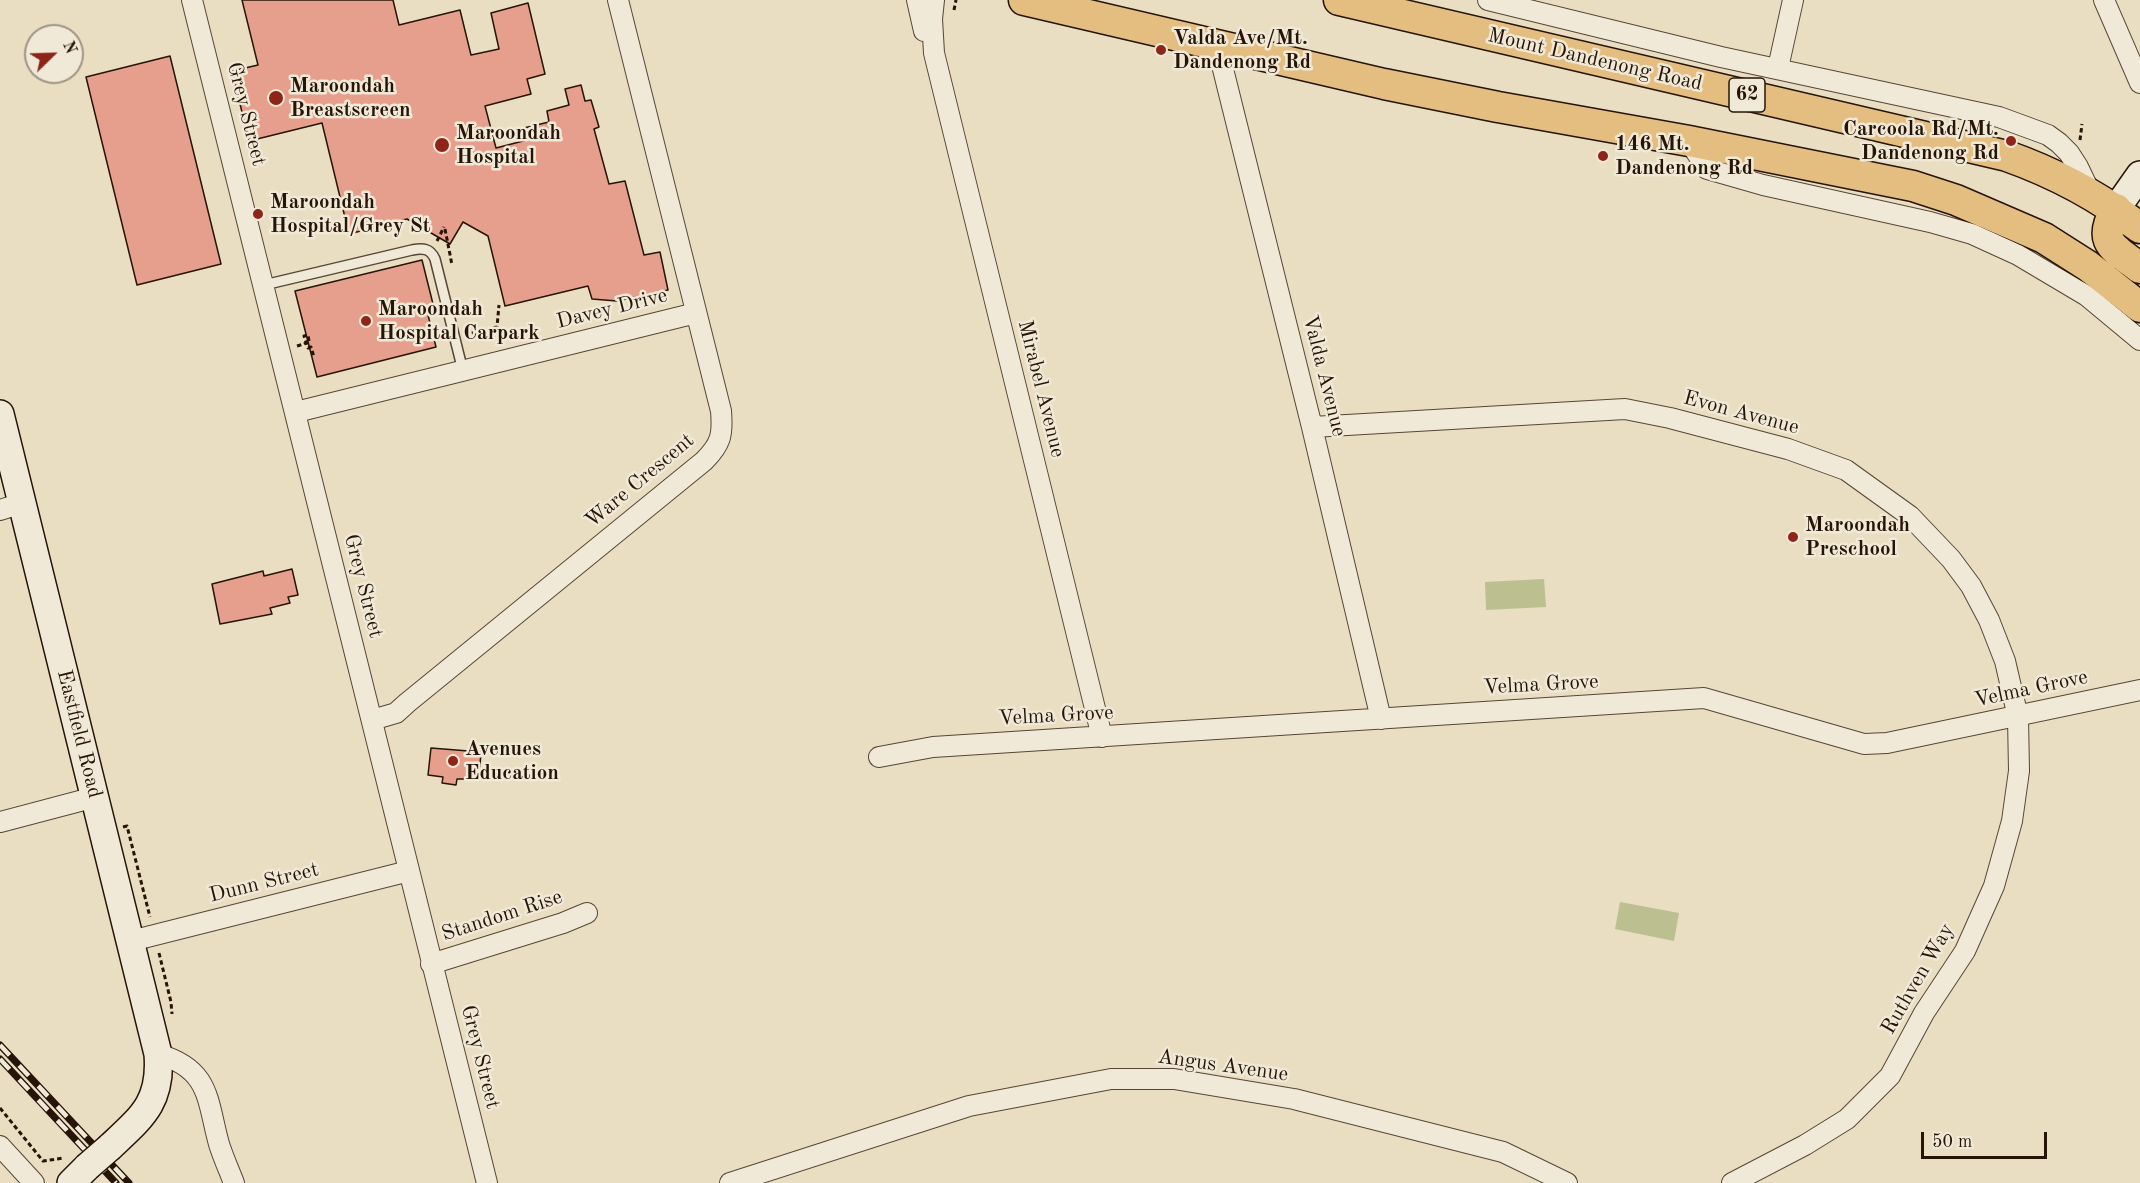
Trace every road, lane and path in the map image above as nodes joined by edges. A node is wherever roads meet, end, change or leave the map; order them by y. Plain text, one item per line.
1 (192, 0) edge
2 (618, 0) edge
3 (917, 0) edge
4 (934, 0) edge
5 (956, 0) edge
6 (1024, 0) edge
7 (1339, 0) edge
8 (1488, 0) edge
9 (1792, 0) edge
10 (2104, 0) edge
11 (954, 10) dead end
12 (1217, 45) junction
13 (934, 53) junction
14 (1778, 68) junction
15 (2140, 83) edge
16 (1689, 141) junction
17 (2140, 175) edge
18 (2091, 194) junction
19 (2116, 209) junction
20 (444, 227) dead end
21 (2140, 228) edge
22 (452, 266) dead end
23 (2140, 268) edge
24 (264, 285) junction
25 (499, 304) dead end
26 (2140, 307) edge
27 (696, 313) junction
28 (471, 334) dead end
29 (2140, 340) edge
30 (297, 346) dead end
31 (314, 357) dead end
32 (463, 371) junction
33 (296, 412) junction
34 (0, 414) edge
35 (1312, 427) junction
36 (11, 507) edge
37 (2140, 690) edge
38 (2018, 717) junction
39 (1381, 719) junction
40 (372, 720) junction
41 (1102, 737) junction
42 (879, 757) dead end
43 (95, 797) junction
44 (0, 822) edge
45 (128, 826) dead end
46 (409, 871) junction
47 (587, 912) dead end
48 (150, 918) dead end
49 (130, 941) junction
50 (431, 964) junction
51 (159, 1054) junction
52 (0, 1108) edge
53 (0, 1146) edge
54 (75, 1169) edge
55 (24, 1180) edge
56 (234, 1183) edge
57 (487, 1183) edge
58 (730, 1183) edge
59 (1567, 1183) edge
60 (1732, 1183) edge

1 - 24 street, Grey Street
2 - 27 street, Ware Crescent
3 - 13 street, Mirabel Avenue
4 - 13 street, Mirabel Avenue
5 - 11 path
6 - 12 main road
7 - 18 main road, Mount Dandenong Road / 62
8 - 14 street, Mount Dandenong Road
9 - 14 street
10 - 15 street
12 - 16 main road
12 - 35 street, Valda Avenue
13 - 41 street, Mirabel Avenue
14 - 18 street, Mount Dandenong Road
16 - 26 main road
16 - 29 street
17 - 19 main road
18 - 19 main road, Mount Dandenong Road / 62
19 - 21 main road, Mount Dandenong Road / 62
19 - 23 main road
20 - 22 path
24 - 32 lane
24 - 33 street, Grey Street
25 - 28 path
27 - 32 street, Davey Drive
27 - 40 street, Ware Crescent
30 - 31 path
32 - 33 street, Davey Drive
33 - 40 street, Grey Street
34 - 36 main road, Eastfield Road
35 - 38 street, Evon Avenue
35 - 39 street, Valda Avenue
36 - 43 main road, Eastfield Road
37 - 38 street, Velma Grove
38 - 39 street, Velma Grove
38 - 60 street, Ruthven Way
39 - 41 street, Velma Grove
40 - 46 street, Grey Street
41 - 42 street, Velma Grove
43 - 44 street
43 - 49 main road, Eastfield Road
45 - 48 path
46 - 49 street, Dunn Street
46 - 50 street, Grey Street
47 - 50 street, Standom Rise
49 - 51 main road, Eastfield Road
50 - 57 street, Grey Street
51 - 54 main road, Eastfield Road, bridge
51 - 56 street
52 - 54 path
53 - 55 street
58 - 59 street, Angus Avenue

